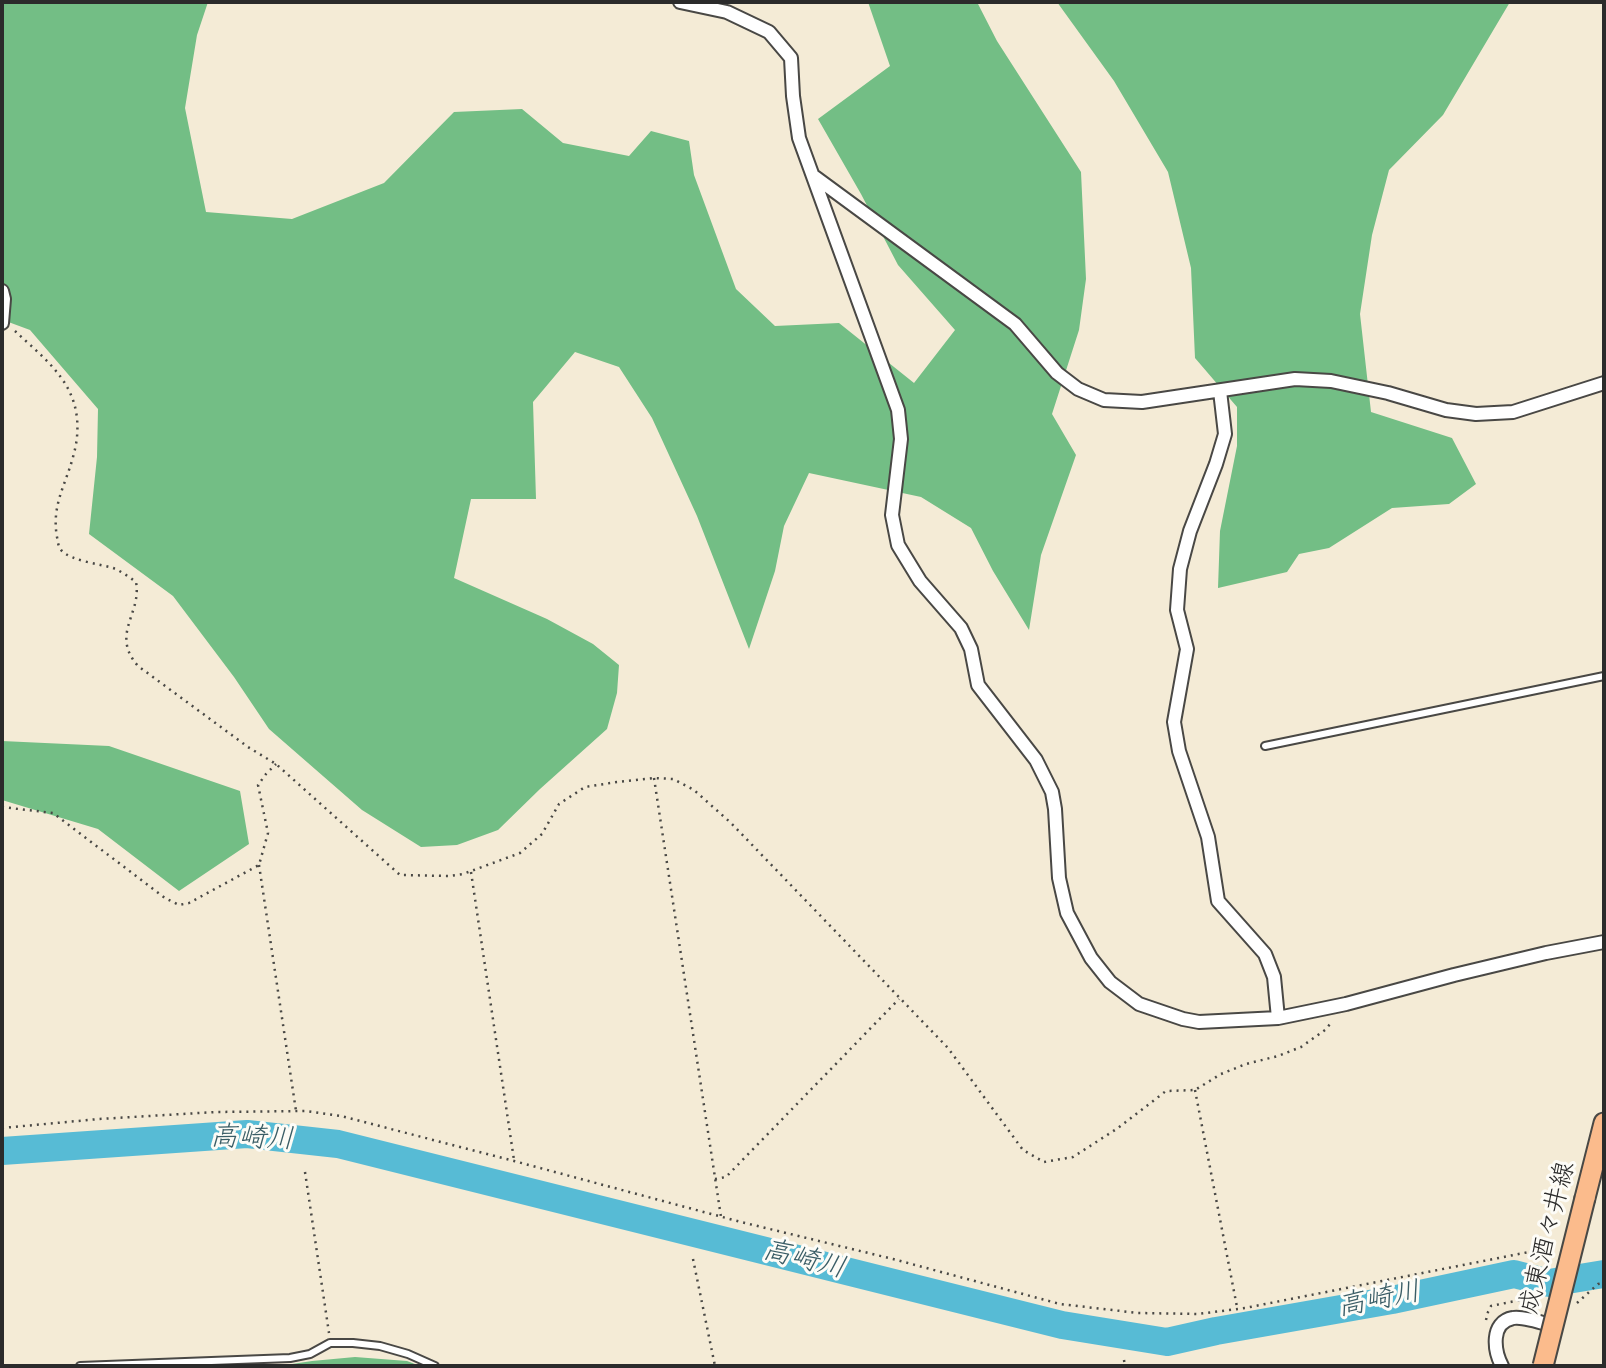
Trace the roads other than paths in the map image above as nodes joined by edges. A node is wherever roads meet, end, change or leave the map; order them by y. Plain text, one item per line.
1 (680, 2) edge
2 (814, 176) junction
3 (2, 291) edge
4 (2, 322) edge
5 (1604, 383) edge
6 (1220, 391) junction
7 (1604, 676) edge
8 (1265, 746) dead end
9 (1604, 942) edge
10 (1278, 1018) junction
11 (1604, 1123) edge
12 (1553, 1326) junction
13 (80, 1366) edge
14 (435, 1366) edge
15 (1502, 1366) edge
16 (1543, 1366) edge

1 - 2 street
2 - 6 street
2 - 10 street
3 - 4 street
5 - 6 street
6 - 10 street
7 - 8 lane
9 - 10 street
11 - 12 main road, 成東酒々井線, bridge
12 - 15 street
12 - 16 main road, 成東酒々井線, bridge
13 - 14 lane

